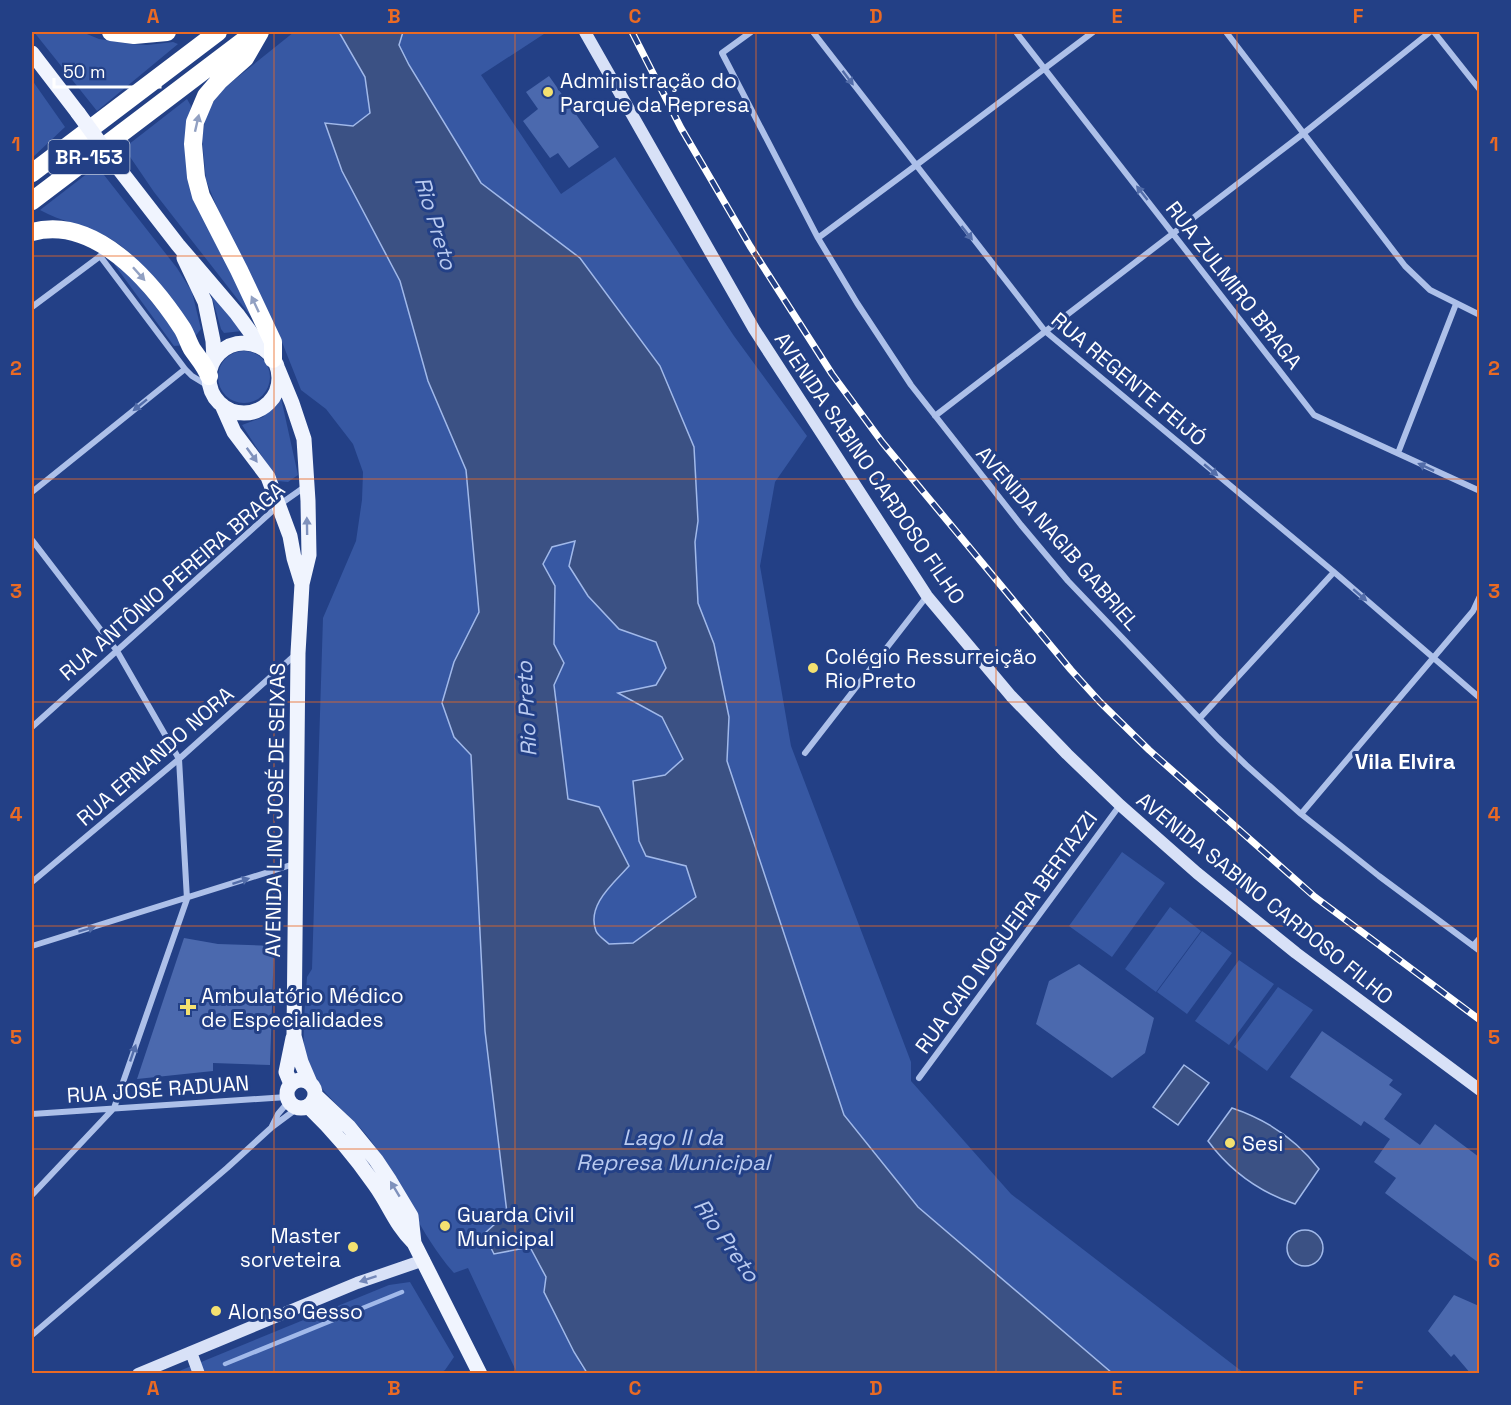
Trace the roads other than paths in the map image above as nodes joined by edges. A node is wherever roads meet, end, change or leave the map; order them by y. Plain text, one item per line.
1 (111, 32) edge
2 (167, 32) edge
3 (218, 32) edge
4 (257, 32) edge
5 (585, 32) edge
6 (751, 32) edge
7 (813, 32) edge
8 (1016, 32) edge
9 (1093, 32) edge
10 (1226, 32) edge
11 (1432, 32) edge
12 (32, 52) edge
13 (1044, 68) junction
14 (1479, 90) edge
15 (1304, 133) junction
16 (915, 166) junction
17 (32, 173) edge
18 (32, 201) edge
19 (32, 232) edge
20 (1174, 234) junction
21 (818, 238) junction
22 (178, 245) junction
23 (105, 253) junction
24 (1456, 304) junction
25 (32, 307) edge
26 (1479, 315) edge
27 (1045, 331) junction
28 (271, 359) junction
29 (186, 369) junction
30 (211, 374) junction
31 (222, 405) junction
32 (935, 416) junction
33 (1398, 453) junction
34 (307, 484) junction
35 (1479, 491) edge
36 (32, 492) edge
37 (279, 505) junction
38 (32, 540) edge
39 (1334, 572) junction
40 (302, 584) junction
41 (927, 596) junction
42 (1479, 596) edge
43 (117, 651) junction
44 (298, 653) junction
45 (1433, 658) junction
46 (1479, 698) edge
47 (1200, 718) junction
48 (32, 727) edge
49 (805, 753) dead end
50 (179, 759) junction
51 (1120, 805) junction
52 (1301, 814) junction
53 (295, 864) junction
54 (32, 882) edge
55 (187, 899) junction
56 (1479, 938) edge
57 (32, 946) edge
58 (1473, 946) junction
59 (1479, 951) edge
60 (919, 1078) dead end
61 (1479, 1090) edge
62 (300, 1096) junction
63 (114, 1108) junction
64 (32, 1114) edge
65 (272, 1126) junction
66 (32, 1195) edge
67 (424, 1260) junction
68 (32, 1335) edge
69 (191, 1352) junction
70 (138, 1374) edge
71 (199, 1374) edge
72 (480, 1374) edge

1 - 2 highway
3 - 17 highway, BR-153
4 - 18 highway, BR-153
28 -> 4 highway
5 - 41 main road, AVENIDA SABINO CARDOSO FILHO
6 - 21 street, AVENIDA NAGIB GABRIEL
7 -> 16 street, RUA REGENTE FEIJÓ
8 - 13 street, RUA ZULMIRO BRAGA
9 - 13 street
10 - 15 street
11 - 14 street
11 - 15 street
12 - 22 main road, AVENIDA LINO JOSÉ DE SEIXAS, bridge
13 - 16 street
20 -> 13 street, RUA ZULMIRO BRAGA
15 - 20 street
15 - 24 street
16 - 21 street
16 -> 27 street, RUA REGENTE FEIJÓ
19 - 23 highway
20 - 27 street
20 - 33 street, RUA ZULMIRO BRAGA
21 - 32 street, AVENIDA NAGIB GABRIEL
22 - 28 main road, AVENIDA LINO JOSÉ DE SEIXAS
22 - 30 main road, AVENIDA LINO JOSÉ DE SEIXAS
23 - 25 street
23 - 29 street
23 -> 30 highway
24 - 26 street
24 - 33 street
27 - 32 street
27 -> 39 street, RUA REGENTE FEIJÓ
28 - 30 main road
28 - 31 main road
28 - 34 main road, AVENIDA LINO JOSÉ DE SEIXAS
29 - 30 street
29 -> 36 street
30 - 31 main road
31 -> 37 main road, AVENIDA LINO JOSÉ DE SEIXAS
32 - 47 street, AVENIDA NAGIB GABRIEL
35 -> 33 street, RUA ZULMIRO BRAGA
34 - 37 street, RUA ANTÔNIO PEREIRA BRAGA
40 -> 34 main road, AVENIDA LINO JOSÉ DE SEIXAS
37 - 40 main road, AVENIDA LINO JOSÉ DE SEIXAS
37 - 43 street, RUA ANTÔNIO PEREIRA BRAGA
38 - 43 street
39 -> 45 street, RUA REGENTE FEIJÓ
39 - 47 street
40 - 44 main road, AVENIDA LINO JOSÉ DE SEIXAS
41 - 49 street
41 - 51 main road, AVENIDA SABINO CARDOSO FILHO
42 - 45 street
43 - 48 street, RUA ANTÔNIO PEREIRA BRAGA
43 - 50 street
44 - 50 street, RUA ERNANDO NORA
44 - 53 main road, AVENIDA LINO JOSÉ DE SEIXAS
45 - 46 street, RUA REGENTE FEIJÓ
45 - 52 street
47 - 52 street, AVENIDA NAGIB GABRIEL
50 - 54 street, RUA ERNANDO NORA
50 - 55 street
51 - 60 street, RUA CAIO NOGUEIRA BERTAZZI
51 - 61 main road, AVENIDA SABINO CARDOSO FILHO
52 - 58 street, AVENIDA NAGIB GABRIEL
55 -> 53 street
53 - 62 main road, AVENIDA LINO JOSÉ DE SEIXAS
57 -> 55 street
63 -> 55 street
56 - 58 street
58 - 59 street, AVENIDA NAGIB GABRIEL
62 - 63 street, RUA JOSÉ RADUAN
62 - 65 street
62 - 65 street
62 - 67 main road, AVENIDA LINO JOSÉ DE SEIXAS
63 - 64 street, RUA JOSÉ RADUAN
63 - 66 street
65 - 68 street
67 -> 69 main road
67 - 72 main road, AVENIDA LINO JOSÉ DE SEIXAS
69 - 70 main road
69 - 71 main road

